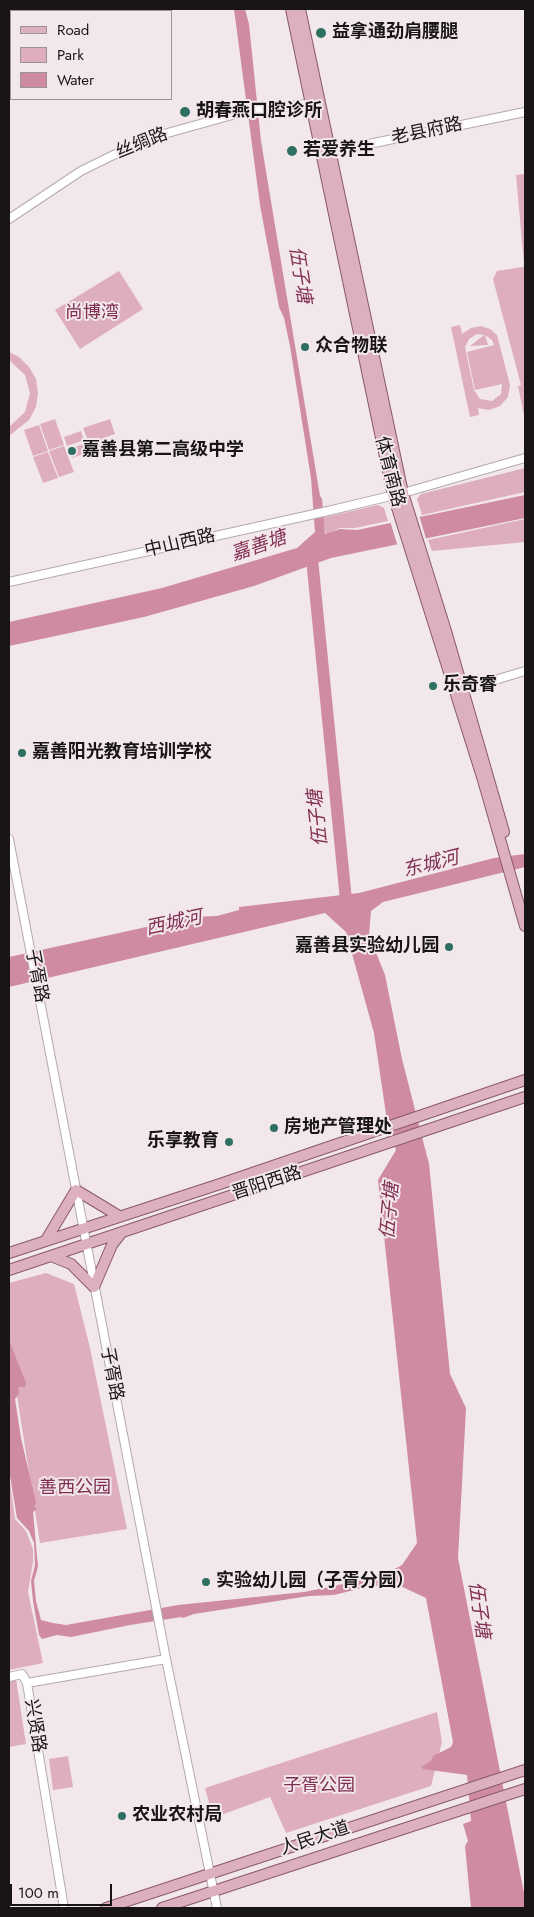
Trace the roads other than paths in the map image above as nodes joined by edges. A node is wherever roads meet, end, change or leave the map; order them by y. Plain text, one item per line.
1 (291, 9) edge
2 (300, 9) edge
3 (315, 103) junction
4 (525, 112) edge
5 (330, 152) junction
6 (9, 219) edge
7 (525, 458) edge
8 (398, 494) junction
9 (9, 582) edge
10 (525, 671) edge
11 (458, 691) junction
12 (9, 839) edge
13 (519, 892) junction
14 (525, 903) edge
15 (525, 926) edge
16 (525, 1080) edge
17 (525, 1097) edge
18 (76, 1190) junction
19 (119, 1216) junction
20 (82, 1228) junction
21 (122, 1232) junction
22 (46, 1240) junction
23 (86, 1244) junction
24 (9, 1252) edge
25 (51, 1256) junction
26 (9, 1270) edge
27 (94, 1287) junction
28 (166, 1659) junction
29 (9, 1677) edge
30 (27, 1683) junction
31 (522, 1771) edge
32 (524, 1789) edge
33 (210, 1874) junction
34 (214, 1891) junction
35 (64, 1908) edge
36 (106, 1908) edge
37 (162, 1908) edge
38 (217, 1908) edge

1 - 3 main road, 体育南路
2 - 3 main road, 体育南路
3 - 5 main road, 体育南路
3 - 6 street, 丝绸路
3 - 8 main road, 体育南路
4 - 5 street, 老县府路
5 - 8 main road, 体育南路
7 - 8 street, 中山西路
8 - 9 street, 中山西路
8 - 11 main road, 体育南路
10 - 11 street
11 - 13 main road, 体育南路
12 - 18 street, 子胥路
13 - 14 main road, 体育南路
13 - 15 main road, 体育南路
16 - 19 main road, 晋阳西路
17 - 21 main road, 晋阳西路
18 - 19 main road
18 - 20 street, 子胥路
18 - 22 main road
19 - 20 main road, 晋阳西路
20 - 22 main road, 晋阳西路
20 - 23 street, 子胥路
21 - 23 main road, 晋阳西路
21 - 27 main road
22 - 24 main road, 晋阳西路
23 - 25 main road, 晋阳西路
23 - 27 street, 子胥路
25 - 26 main road, 晋阳西路
25 - 27 main road
27 - 28 street, 子胥路
28 - 30 street, 兴贤路
28 - 33 street, 子胥路
29 - 30 street
30 - 35 street, 兴贤路
31 - 33 main road, 人民大道
32 - 34 main road, 人民大道
33 - 34 street, 子胥路
33 - 36 main road, 人民大道
34 - 37 main road, 人民大道
34 - 38 street, 子胥路

